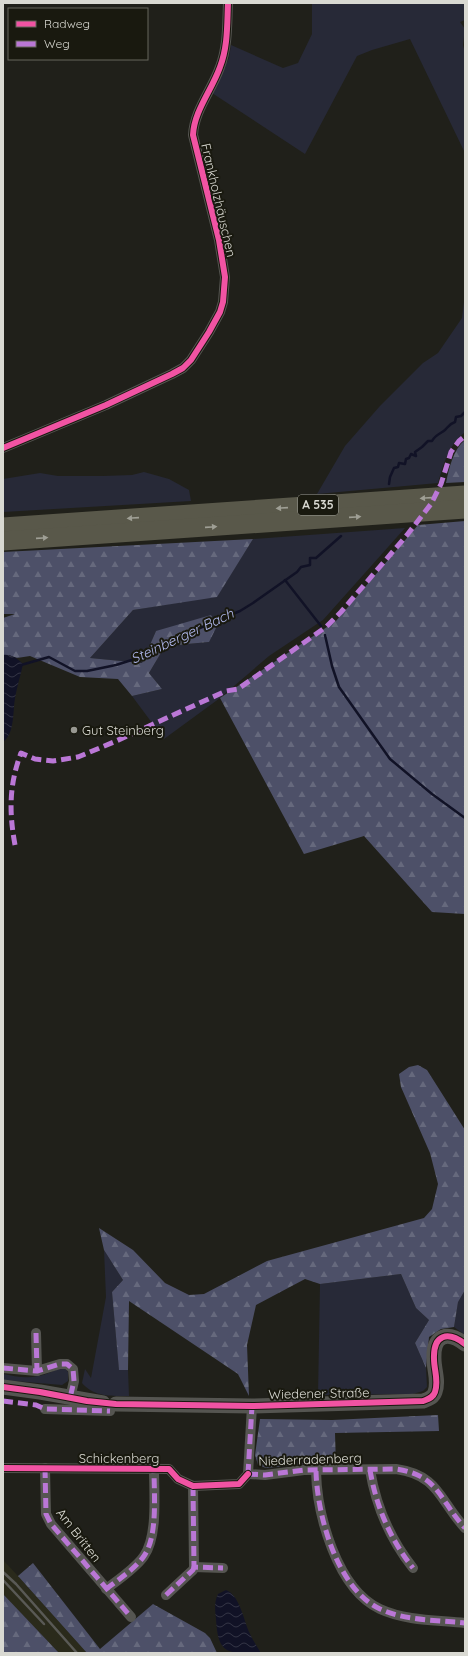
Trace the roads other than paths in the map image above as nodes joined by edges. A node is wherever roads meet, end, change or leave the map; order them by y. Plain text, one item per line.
1 (228, 3) edge
2 (3, 448) edge
3 (465, 495) edge
4 (465, 509) edge
5 (172, 523) junction
6 (3, 527) edge
7 (3, 541) edge
8 (36, 1333) dead end
9 (465, 1344) edge
10 (3, 1368) edge
11 (37, 1371) junction
12 (3, 1387) edge
13 (70, 1398) junction
14 (252, 1406) junction
15 (107, 1407) junction
16 (45, 1409) dead end
17 (3, 1468) edge
18 (45, 1468) junction
19 (154, 1469) junction
20 (370, 1470) junction
21 (316, 1471) junction
22 (248, 1474) junction
23 (193, 1486) junction
24 (465, 1528) edge
25 (194, 1567) junction
26 (223, 1568) dead end
27 (413, 1568) dead end
28 (106, 1589) junction
29 (166, 1595) dead end
30 (131, 1617) dead end
31 (465, 1623) edge

1 - 2 street, Frankholzhäuschen
3 -> 5 highway, A 535
5 -> 4 highway, A 535
5 -> 6 highway, A 535
7 -> 5 highway, A 535
8 - 11 street
9 - 14 main road, Wiedener Straße
10 - 11 street
11 - 13 street
12 - 13 main road, Wiedener Straße
13 - 15 main road, Wiedener Straße
14 - 15 main road, Wiedener Straße
14 - 22 street, Niederradenberg
15 - 16 street
17 - 18 street, Schickenberg
18 - 19 street, Schickenberg
18 - 28 street, Am Britten
19 - 23 street, Schickenberg
19 - 28 street
20 - 21 street, Niederradenberg
20 - 24 street, Niederradenberg
20 - 27 street, Niederradenberg
21 - 22 street, Niederradenberg
21 - 31 street
22 - 23 street
23 - 25 street
25 - 26 street
25 - 29 street
28 - 30 street, Am Britten

